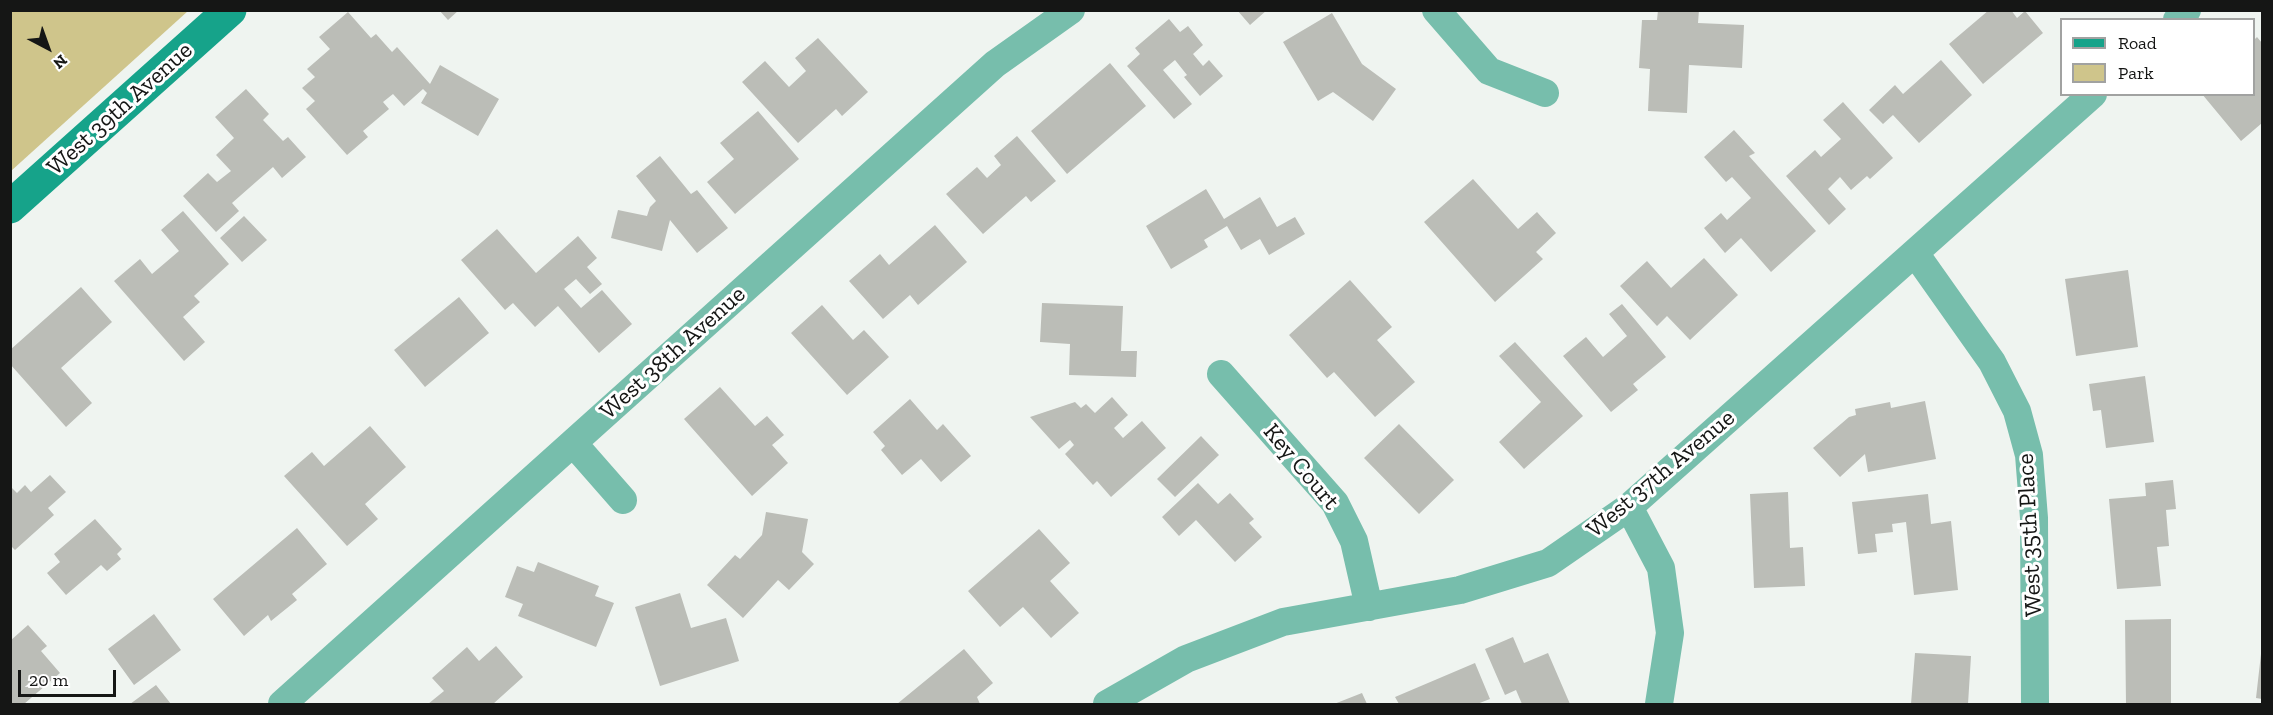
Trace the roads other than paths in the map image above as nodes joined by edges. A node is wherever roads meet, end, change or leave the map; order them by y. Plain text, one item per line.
1 (230, 10) edge
2 (1071, 10) edge
3 (1436, 10) edge
4 (1545, 93) dead end
5 (2091, 96) edge
6 (10, 207) edge
7 (1916, 253) junction
8 (1221, 374) dead end
9 (573, 443) junction
10 (623, 500) dead end
11 (1629, 507) junction
12 (1369, 607) junction
13 (297, 700) edge
14 (1107, 705) edge
15 (1659, 705) edge
16 (2035, 705) edge

1 - 6 street, West 39th Avenue
2 - 9 street, West 38th Avenue
3 - 4 street
5 - 7 street, West 37th Avenue
7 - 11 street, West 37th Avenue
7 - 16 street, West 35th Place
8 - 12 street, Key Court
9 - 10 street
9 - 13 street, West 38th Avenue
11 - 12 street, West 37th Avenue
11 - 15 street
12 - 14 street, West 37th Avenue

